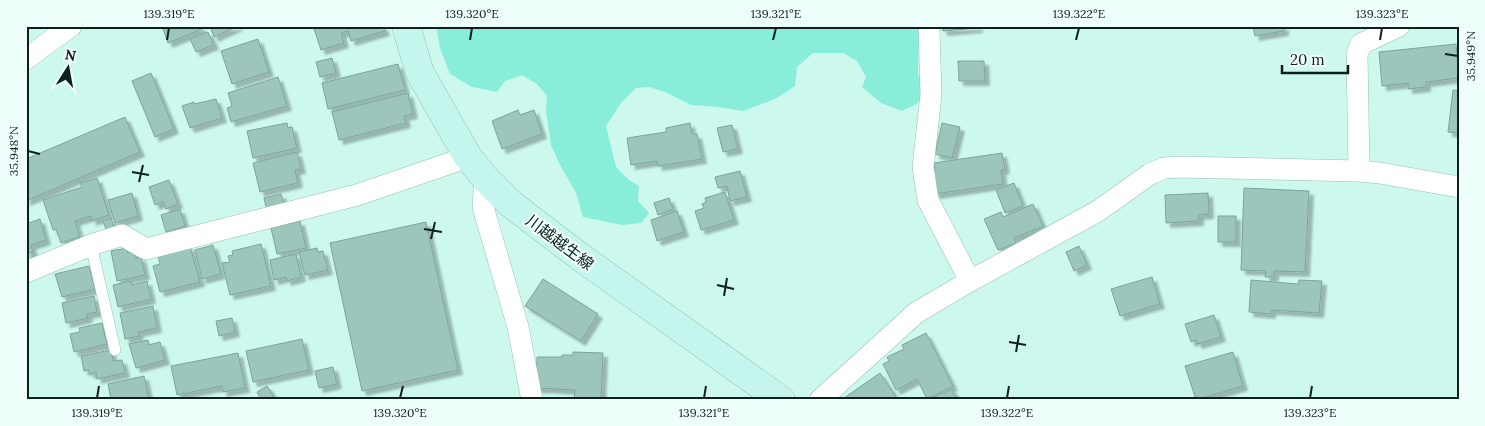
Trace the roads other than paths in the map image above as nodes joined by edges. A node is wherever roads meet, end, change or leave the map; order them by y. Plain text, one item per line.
1 (71, 26) edge
2 (406, 26) edge
3 (928, 26) edge
4 (1399, 26) edge
5 (26, 59) edge
6 (468, 157) junction
7 (1359, 171) junction
8 (485, 178) junction
9 (1459, 187) edge
10 (91, 245) junction
11 (26, 272) edge
12 (970, 281) junction
13 (115, 350) dead end
14 (532, 400) edge
15 (781, 400) edge
16 (820, 400) edge

1 - 5 street
2 - 6 main road, 川越越生線
3 - 12 street
4 - 7 street
6 - 8 main road, 川越越生線
6 - 10 street
7 - 9 street
7 - 12 street
8 - 14 street
8 - 15 main road, 川越越生線
10 - 11 street
10 - 13 lane
12 - 16 street

